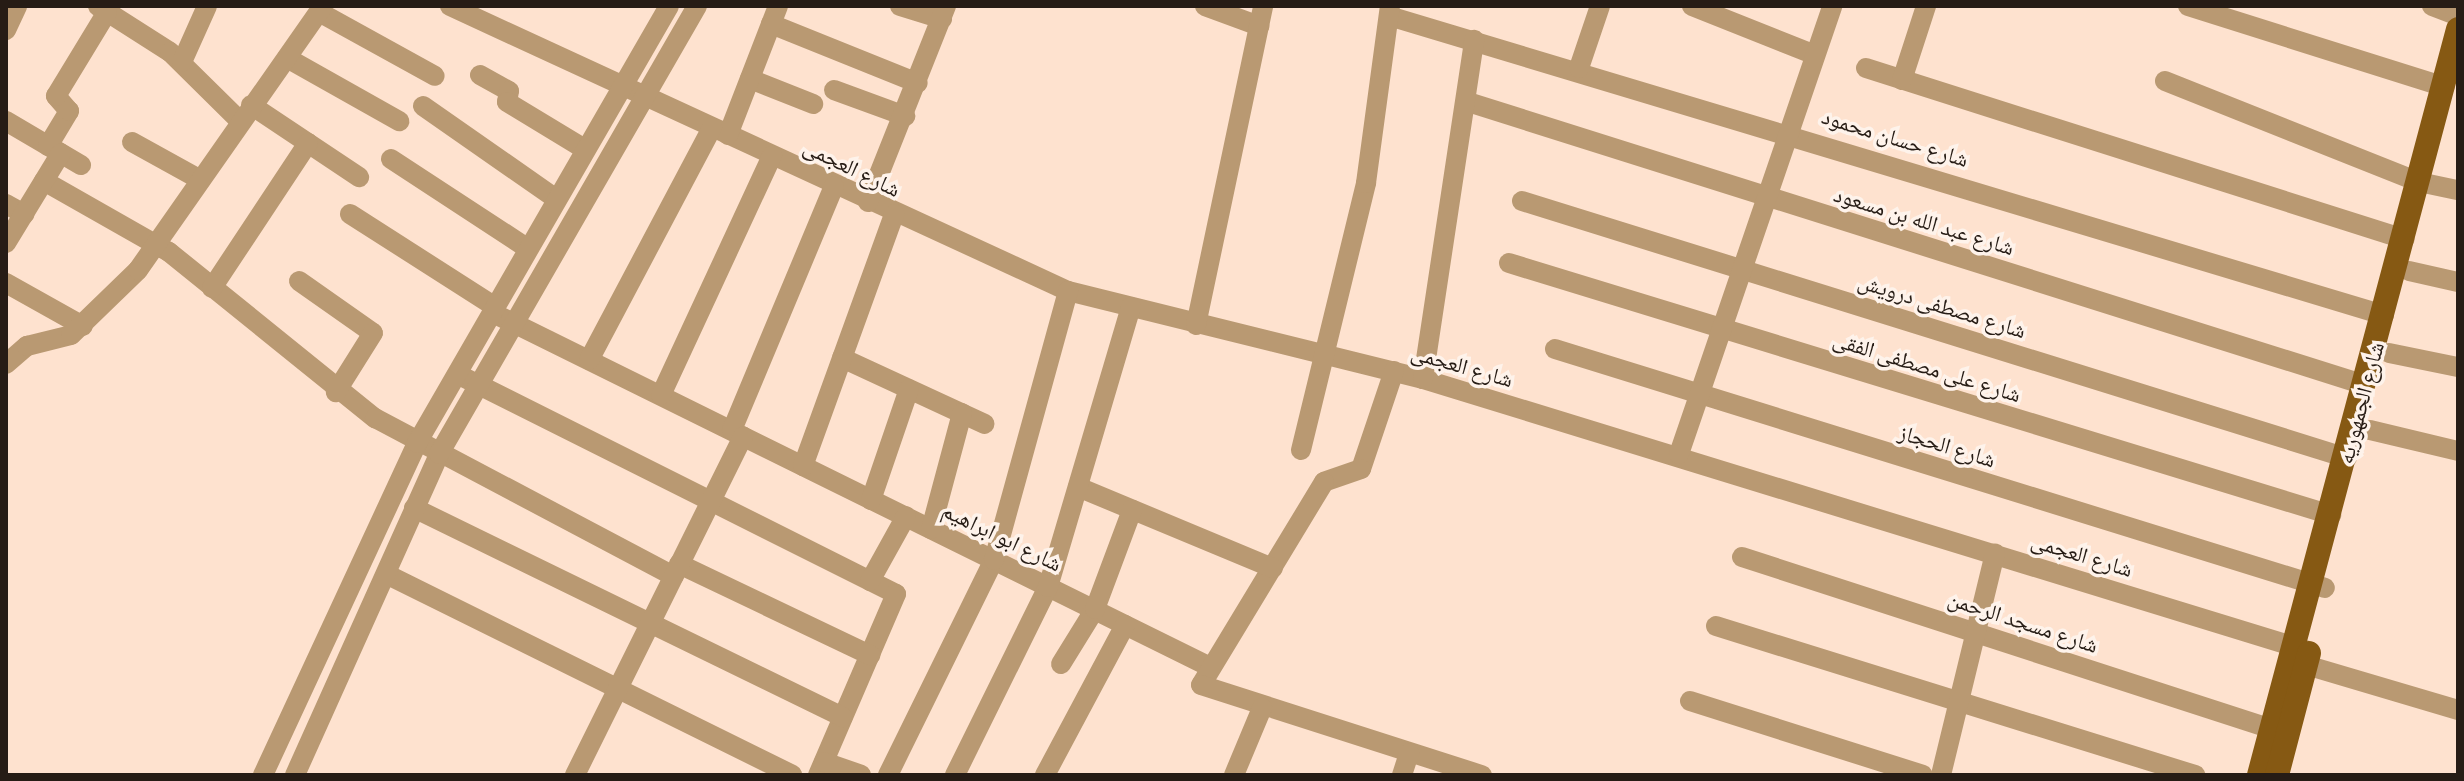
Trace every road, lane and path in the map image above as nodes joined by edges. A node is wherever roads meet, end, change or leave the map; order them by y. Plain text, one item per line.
1 (17, 6) edge
2 (207, 6) edge
3 (450, 6) edge
4 (669, 6) edge
5 (697, 6) edge
6 (900, 6) edge
7 (1205, 6) edge
8 (1600, 6) edge
9 (1692, 6) edge
10 (1832, 6) edge
11 (1926, 6) edge
12 (2188, 6) edge
13 (2432, 6) edge
14 (101, 8) edge
15 (321, 9) edge
16 (1390, 11) edge
17 (944, 12) edge
18 (775, 15) edge
19 (1261, 16) edge
20 (2458, 16) edge
21 (2458, 29) edge
22 (6, 30) edge
23 (1474, 40) junction
24 (1815, 55) junction
25 (287, 58) junction
26 (182, 62) junction
27 (1579, 68) junction
28 (1866, 68) dead end
29 (480, 75) dead end
30 (435, 76) dead end
31 (750, 79) junction
32 (1902, 80) junction
33 (2165, 81) dead end
34 (918, 83) junction
35 (618, 88) junction
36 (834, 90) dead end
37 (2452, 90) edge
38 (648, 98) junction
39 (1468, 102) junction
40 (813, 104) dead end
41 (423, 106) dead end
42 (245, 112) junction
43 (905, 116) junction
44 (6, 121) edge
45 (399, 121) dead end
46 (1789, 131) junction
47 (720, 132) junction
48 (132, 142) dead end
49 (308, 143) junction
50 (583, 148) junction
51 (55, 150) junction
52 (772, 156) junction
53 (391, 159) dead end
54 (81, 165) dead end
55 (359, 177) dead end
56 (199, 179) junction
57 (44, 181) junction
58 (2426, 184) junction
59 (834, 186) junction
60 (2458, 190) edge
61 (1767, 197) junction
62 (555, 198) junction
63 (1522, 201) dead end
64 (868, 202) junction
65 (15, 209) edge
66 (350, 214) dead end
67 (894, 214) junction
68 (2404, 239) junction
69 (6, 243) edge
70 (159, 245) junction
71 (527, 248) junction
72 (1509, 263) dead end
73 (1742, 269) junction
74 (2409, 271) junction
75 (299, 281) dead end
76 (2458, 282) edge
77 (6, 283) edge
78 (212, 288) junction
79 (1068, 291) junction
80 (1131, 307) junction
81 (492, 309) junction
82 (2384, 315) junction
83 (514, 323) junction
84 (1196, 325) junction
85 (83, 326) junction
86 (1722, 329) junction
87 (1555, 349) dead end
88 (2389, 353) junction
89 (1324, 355) junction
90 (842, 358) junction
91 (589, 360) junction
92 (6, 364) edge
93 (2458, 367) edge
94 (1394, 371) junction
95 (455, 372) junction
96 (1423, 379) junction
97 (477, 385) junction
98 (2365, 385) junction
99 (909, 389) junction
100 (336, 392) junction
101 (661, 395) junction
102 (1700, 395) junction
103 (962, 413) junction
104 (985, 424) dead end
105 (2370, 430) junction
106 (737, 433) junction
107 (417, 443) junction
108 (1301, 450) dead end
109 (2458, 451) edge
110 (439, 454) junction
111 (1679, 454) junction
112 (2347, 458) junction
113 (803, 466) junction
114 (1078, 487) junction
115 (711, 500) junction
116 (871, 500) junction
117 (414, 508) junction
118 (1132, 510) junction
119 (2331, 515) junction
120 (906, 516) junction
121 (931, 529) junction
122 (1995, 553) junction
123 (1742, 557) dead end
124 (994, 560) junction
125 (1273, 568) junction
126 (676, 570) junction
127 (386, 574) junction
128 (870, 581) junction
129 (2319, 586) junction
130 (1048, 587) junction
131 (1095, 609) junction
132 (1125, 625) junction
133 (649, 626) junction
134 (1716, 626) dead end
135 (1975, 632) junction
136 (2303, 654) junction
137 (870, 655) junction
138 (1061, 664) dead end
139 (1208, 666) junction
140 (616, 691) junction
141 (1690, 701) dead end
142 (1958, 702) junction
143 (1262, 708) junction
144 (2458, 710) edge
145 (843, 717) junction
146 (2280, 732) junction
147 (274, 749) junction
148 (1409, 753) junction
149 (298, 768) edge
150 (821, 769) edge
151 (263, 775) edge
152 (575, 775) edge
153 (792, 775) edge
154 (861, 775) edge
155 (888, 775) edge
156 (955, 775) edge
157 (1045, 775) edge
158 (1234, 775) edge
159 (1402, 775) edge
160 (1482, 775) edge
161 (1923, 775) edge
162 (1941, 775) edge
163 (2195, 775) edge
164 (2259, 775) edge
165 (2277, 775) edge

1 - 22 street
2 - 26 street
3 - 35 street, شارع العجمى
4 - 35 street
5 - 38 street
6 - 17 street
7 - 19 street
8 - 27 street
9 - 24 street
10 - 24 street
11 - 32 street
12 - 37 street
13 - 20 street
14 - 26 street
14 - 51 street
15 - 25 street
15 - 30 street
16 - 23 street, شارع حسان محمود
16 - 89 street
17 - 34 street
18 - 31 street
18 - 34 street
19 - 84 street
21 - 37 main road, شارع الجمهوريه
23 - 27 street, شارع حسان محمود
23 - 39 street
24 - 46 street
25 - 42 street
25 - 45 street
26 - 42 street
27 - 46 street, شارع حسان محمود
28 - 32 street
29 - 50 street
31 - 40 street
31 - 47 street
32 - 68 street
33 - 58 street
34 - 43 street
35 - 38 street, شارع العجمى
35 - 50 street
36 - 43 street
37 - 58 main road, شارع الجمهوريه
38 - 47 street, شارع العجمى
38 - 83 street
39 - 61 street, شارع عبد الله بن مسعود
39 - 96 street
41 - 62 street
42 - 49 street
42 - 56 street
43 - 64 street
44 - 51 street
46 - 61 street
46 - 82 street, شارع حسان محمود
47 - 52 street, شارع العجمى
47 - 91 street
48 - 56 street
49 - 55 street
49 - 78 street
50 - 62 street
51 - 54 street
51 - 57 street
52 - 59 street, شارع العجمى
52 - 101 street
53 - 71 street
56 - 70 street
57 - 65 street
57 - 70 street
58 - 60 street
58 - 68 main road, شارع الجمهوريه
58 - 74 main road, شارع الجمهوريه
59 - 64 street, شارع العجمى
59 - 106 street
61 - 73 street
61 - 98 street, شارع عبد الله بن مسعود
62 - 71 street
63 - 73 street, شارع مصطفى درويش
64 - 67 street, شارع العجمى
65 - 69 street
66 - 81 street, شارع ابو ابراهيم
67 - 79 street, شارع العجمى
67 - 90 street
68 - 82 main road, شارع الجمهوريه
70 - 78 street
70 - 85 street
71 - 81 street
72 - 86 street, شارع على مصطفى الفقى
73 - 86 street
73 - 112 street, شارع مصطفى درويش
74 - 76 street
74 - 88 main road, شارع الجمهوريه
75 - 100 street
77 - 85 street
78 - 100 street
79 - 80 street, شارع العجمى
79 - 124 street
80 - 84 street, شارع العجمى
80 - 114 street
81 - 83 street, شارع ابو ابراهيم
81 - 95 street
82 - 98 main road, شارع الجمهوريه
83 - 91 street, شارع ابو ابراهيم
83 - 97 street
84 - 89 street, شارع العجمى
85 - 92 street
86 - 102 street
86 - 119 street, شارع على مصطفى الفقى
87 - 102 street, شارع الحجاز
88 - 93 street
88 - 105 main road, شارع الجمهوريه
89 - 94 street, شارع العجمى
89 - 108 street
90 - 99 street
90 - 113 street
91 - 101 street, شارع ابو ابراهيم
94 - 96 street, شارع العجمى
94 - 125 street
95 - 97 street
95 - 107 street
96 - 111 street, شارع العجمى
97 - 110 street
97 - 115 street
98 - 112 main road, شارع الجمهوريه
99 - 103 street
99 - 116 street
100 - 107 street
101 - 106 street, شارع ابو ابراهيم
102 - 111 street
102 - 129 street, شارع الحجاز
103 - 104 street
103 - 121 street
105 - 109 street
105 - 129 main road, شارع الجمهوريه
106 - 113 street, شارع ابو ابراهيم
106 - 115 street
107 - 110 street
107 - 147 street
110 - 117 street
110 - 126 street
111 - 122 street, شارع العجمى
112 - 119 main road, شارع الجمهوريه
113 - 116 street, شارع ابو ابراهيم
114 - 118 street
114 - 130 street
115 - 126 street
115 - 128 street
116 - 120 street, شارع ابو ابراهيم
117 - 127 street
117 - 133 street
118 - 125 street
118 - 131 street
119 - 129 main road, شارع الجمهوريه
120 - 121 street, شارع ابو ابراهيم
120 - 128 street
121 - 124 street, شارع ابو ابراهيم
122 - 135 street
122 - 136 street, شارع العجمى
123 - 135 street, شارع مسجد الرحمن
124 - 130 street, شارع ابو ابراهيم
124 - 155 street
125 - 139 street
126 - 133 street
126 - 137 street
127 - 140 street
127 - 149 street
128 - 137 street
129 - 136 main road, شارع الجمهوريه
130 - 131 street, شارع ابو ابراهيم
130 - 156 street
131 - 132 street, شارع ابو ابراهيم
131 - 138 street
132 - 139 street, شارع ابو ابراهيم
132 - 157 street
133 - 140 street
133 - 145 street
134 - 142 street
135 - 142 street
135 - 146 street, شارع مسجد الرحمن
136 - 144 street, شارع العجمى
136 - 146 main road, شارع الجمهوريه
137 - 145 street
139 - 143 street
140 - 152 street
140 - 153 street
141 - 161 street
142 - 162 street
142 - 163 street
143 - 148 street
143 - 158 street
145 - 150 street
146 - 164 main road, شارع الجمهوريه
146 - 165 main road, شارع الجمهوريه
147 - 149 street
147 - 151 street
148 - 159 street
148 - 160 street
150 - 154 street

